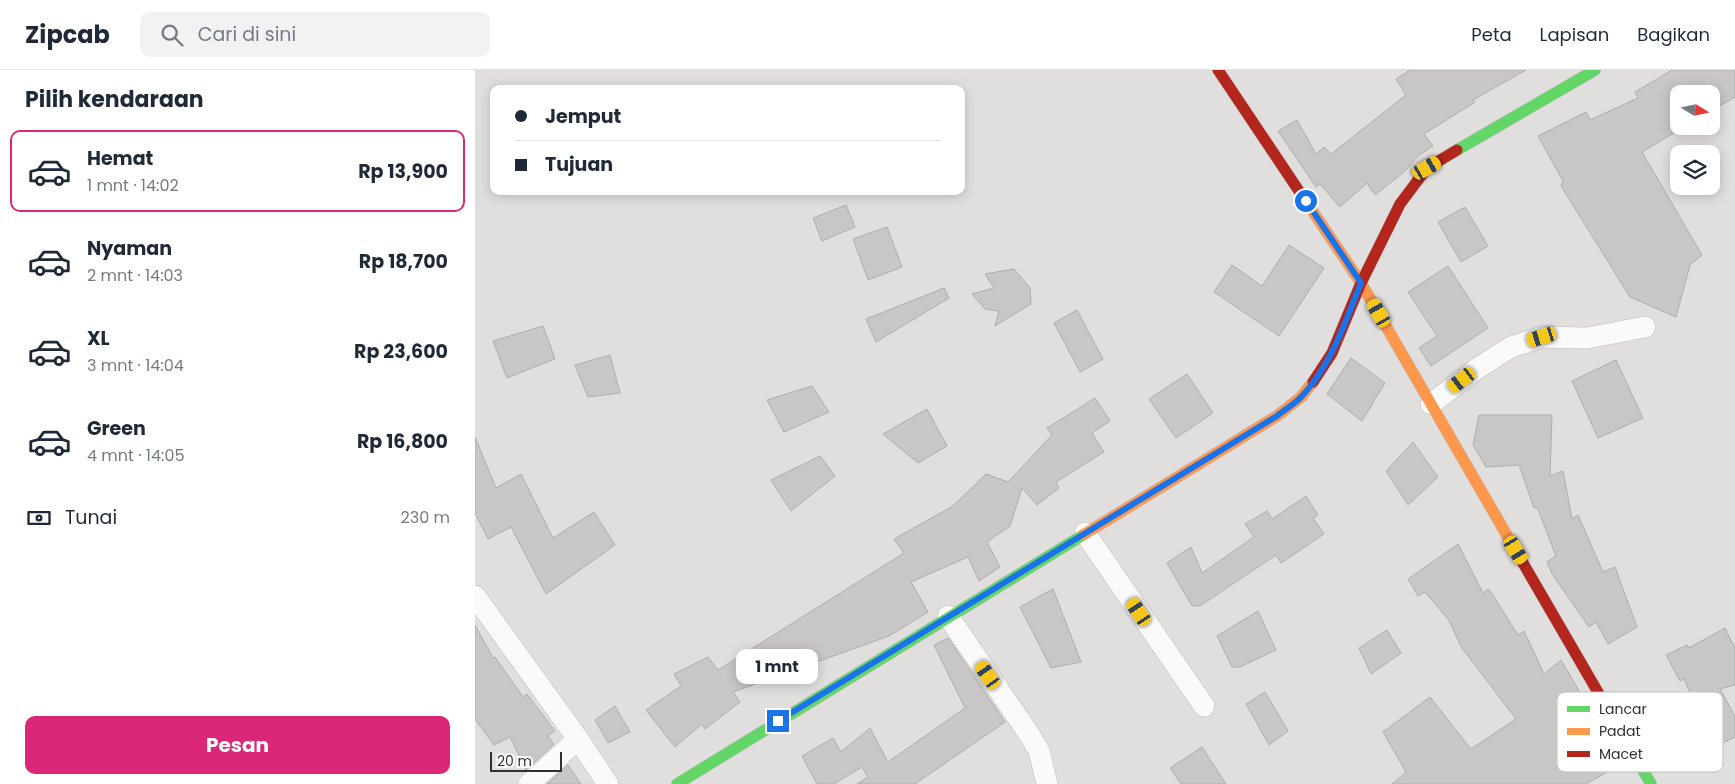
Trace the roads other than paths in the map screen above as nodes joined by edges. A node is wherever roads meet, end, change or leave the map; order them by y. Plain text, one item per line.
1 (1218, 70) edge
2 (1595, 70) edge
3 (1361, 283) junction
4 (1645, 327) dead end
5 (1431, 404) junction
6 (1085, 533) junction
7 (475, 596) edge
8 (948, 616) junction
9 (1598, 692) edge
10 (1204, 706) dead end
11 (579, 739) junction
12 (1644, 772) edge
13 (529, 784) edge
14 (608, 784) edge
15 (677, 784) edge
16 (1047, 784) edge
17 (1651, 784) edge

1 - 3 street
2 - 3 street
3 - 5 street
3 - 6 street
4 - 5 street
5 - 9 street
6 - 8 street
6 - 10 street
7 - 11 street
8 - 15 street
8 - 16 street
11 - 13 street
11 - 14 street
12 - 17 street

